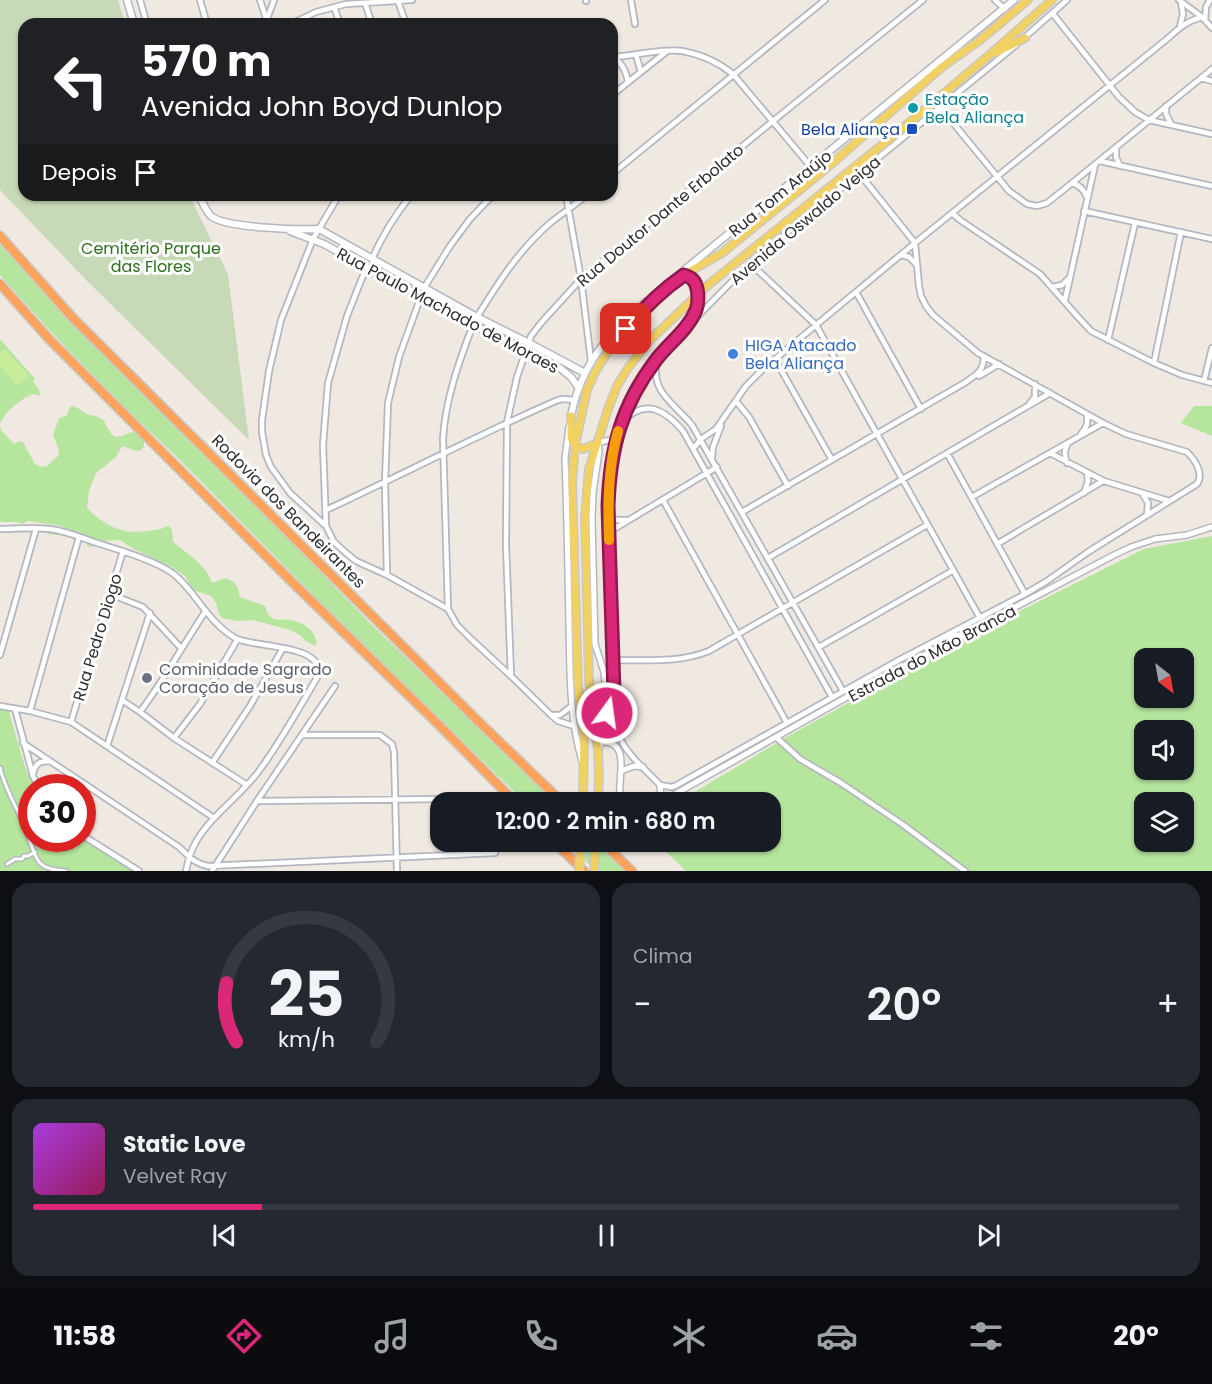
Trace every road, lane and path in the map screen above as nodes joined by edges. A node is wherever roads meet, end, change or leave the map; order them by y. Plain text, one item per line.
1 (126, 0) edge
2 (140, 0) edge
3 (200, 0) edge
4 (260, 0) edge
5 (274, 0) edge
6 (327, 0) edge
7 (412, 0) edge
8 (631, 0) edge
9 (825, 0) edge
10 (923, 0) edge
11 (995, 0) edge
12 (1014, 0) edge
13 (1029, 0) edge
14 (1052, 0) edge
15 (1067, 0) edge
16 (1210, 0) edge
17 (398, 1) edge
18 (1180, 1) edge
19 (352, 2) edge
20 (365, 3) junction
21 (332, 7) junction
22 (1005, 9) junction
23 (1053, 14) junction
24 (304, 17) edge
25 (132, 18) edge
26 (145, 18) edge
27 (205, 18) edge
28 (267, 18) edge
29 (269, 18) edge
30 (337, 18) edge
31 (370, 18) edge
32 (404, 18) edge
33 (1204, 19) junction
34 (635, 24) dead end
35 (1180, 26) junction
36 (1212, 28) edge
37 (1025, 38) junction
38 (667, 51) junction
39 (636, 55) junction
40 (618, 57) edge
41 (987, 57) junction
42 (618, 61) edge
43 (1212, 69) edge
44 (641, 72) junction
45 (733, 74) junction
46 (1201, 78) junction
47 (1212, 81) edge
48 (628, 82) junction
49 (1109, 85) junction
50 (618, 90) edge
51 (1166, 106) junction
52 (940, 107) junction
53 (1149, 120) junction
54 (773, 121) junction
55 (1171, 124) junction
56 (1212, 134) edge
57 (1116, 147) junction
58 (1100, 161) junction
59 (1095, 165) junction
60 (1120, 166) junction
61 (811, 167) junction
62 (618, 169) edge
63 (859, 173) junction
64 (1080, 176) junction
65 (997, 177) junction
66 (1072, 183) junction
67 (1212, 186) edge
68 (1090, 188) junction
69 (1087, 199) junction
70 (202, 201) edge
71 (335, 201) edge
72 (406, 201) edge
73 (486, 201) edge
74 (567, 201) edge
75 (579, 201) edge
76 (568, 210) junction
77 (1084, 211) junction
78 (952, 213) junction
79 (1135, 223) junction
80 (283, 228) junction
81 (319, 229) junction
82 (1181, 232) junction
83 (0, 236) edge
84 (313, 239) junction
85 (1212, 239) edge
86 (915, 243) junction
87 (901, 255) junction
88 (372, 259) junction
89 (750, 263) junction
90 (917, 265) junction
91 (366, 268) junction
92 (684, 275) junction
93 (1070, 277) junction
94 (581, 279) junction
95 (671, 282) junction
96 (0, 284) edge
97 (1052, 287) junction
98 (424, 288) junction
99 (856, 292) junction
100 (697, 294) junction
101 (420, 296) junction
102 (1065, 300) junction
103 (638, 312) junction
104 (477, 317) junction
105 (473, 325) junction
106 (816, 325) junction
107 (685, 328) junction
108 (1108, 340) junction
109 (529, 343) junction
110 (1212, 348) edge
111 (526, 352) junction
112 (984, 356) junction
113 (657, 358) junction
114 (775, 359) junction
115 (591, 361) junction
116 (1154, 363) junction
117 (999, 364) junction
118 (585, 373) junction
119 (1204, 381) junction
120 (966, 382) junction
121 (1212, 382) edge
122 (1035, 384) junction
123 (578, 387) junction
124 (1050, 393) junction
125 (575, 400) junction
126 (736, 401) junction
127 (921, 409) junction
128 (1021, 410) junction
129 (1087, 414) junction
130 (571, 416) junction
131 (507, 422) junction
132 (621, 423) junction
133 (722, 423) junction
134 (1103, 423) junction
135 (877, 434) junction
136 (1079, 436) junction
137 (616, 438) junction
138 (701, 439) junction
139 (598, 443) junction
140 (1068, 443) junction
141 (575, 445) junction
142 (693, 448) junction
143 (947, 453) junction
144 (1050, 453) junction
145 (443, 454) junction
146 (712, 458) junction
147 (832, 460) junction
148 (1067, 463) junction
149 (717, 467) junction
150 (1086, 473) junction
151 (706, 474) junction
152 (902, 479) junction
153 (1104, 481) junction
154 (384, 483) junction
155 (788, 486) junction
156 (1084, 493) junction
157 (1142, 493) junction
158 (972, 497) junction
159 (663, 500) junction
160 (1169, 501) junction
161 (326, 510) junction
162 (742, 512) junction
163 (1147, 515) junction
164 (608, 516) junction
165 (631, 518) junction
166 (927, 525) junction
167 (326, 526) junction
168 (1212, 527) edge
169 (0, 529) edge
170 (36, 530) junction
171 (609, 532) junction
172 (79, 537) junction
173 (997, 544) junction
174 (123, 551) junction
175 (768, 558) junction
176 (952, 571) junction
177 (387, 575) junction
178 (110, 594) junction
179 (1025, 594) junction
180 (793, 602) junction
181 (782, 608) junction
182 (448, 609) junction
183 (205, 612) junction
184 (150, 613) junction
185 (980, 618) junction
186 (967, 633) junction
187 (737, 635) junction
188 (942, 638) junction
189 (237, 640) junction
190 (182, 648) junction
191 (283, 648) junction
192 (819, 648) junction
193 (0, 655) edge
194 (614, 660) junction
195 (511, 676) junction
196 (335, 686) dead end
197 (843, 691) junction
198 (614, 692) junction
199 (832, 697) junction
200 (122, 700) junction
201 (0, 706) edge
202 (572, 706) junction
203 (15, 709) junction
204 (30, 711) junction
205 (140, 712) junction
206 (607, 713) junction
207 (551, 715) junction
208 (71, 722) junction
209 (787, 723) junction
210 (574, 726) junction
211 (303, 735) junction
212 (174, 738) junction
213 (777, 738) junction
214 (602, 742) junction
215 (24, 743) junction
216 (107, 746) junction
217 (598, 750) junction
218 (51, 761) junction
219 (212, 763) junction
220 (643, 767) junction
221 (0, 768) edge
222 (584, 771) junction
223 (621, 771) junction
224 (32, 774) edge
225 (33, 774) edge
226 (247, 785) junction
227 (660, 785) junction
228 (505, 792) edge
229 (552, 792) edge
230 (584, 792) edge
231 (598, 792) edge
232 (620, 792) edge
233 (660, 792) edge
234 (679, 792) edge
235 (395, 799) junction
236 (430, 799) edge
237 (257, 801) junction
238 (18, 812) edge
239 (214, 819) junction
240 (96, 844) edge
241 (34, 852) joint
242 (564, 852) edge
243 (581, 852) edge
244 (595, 852) edge
245 (612, 852) edge
246 (495, 853) dead end
247 (189, 856) junction
248 (396, 858) junction
249 (7, 864) dead end
250 (216, 865) junction
251 (66, 871) edge
252 (139, 871) edge
253 (186, 871) edge
254 (212, 871) edge
255 (397, 871) edge
256 (582, 871) edge
257 (594, 871) edge
258 (632, 871) edge
259 (965, 871) edge

1 - 25 main road
2 - 26 street
3 - 27 street
4 - 28 street
5 - 29 street
6 - 21 street
7 - 17 street
8 - 34 street
9 - 45 street
10 - 54 street, Rua Doutor Dante Erbolato
11 - 22 street
12 - 22 main road, Rua Tom Araújo
13 - 92 main road
14 - 41 main road
15 - 23 street, Avenida Oswaldo Veiga
16 - 33 street
17 - 20 street
17 - 32 street
18 - 33 street
18 - 35 street
19 - 20 street
19 - 21 street
20 - 31 street
21 - 24 street
21 - 30 street
22 - 61 main road, Rua Tom Araújo
23 - 37 street, Avenida Oswaldo Veiga
23 - 49 street
33 - 35 street
33 - 36 street
35 - 49 street
37 - 41 main road
37 - 52 street, Avenida Oswaldo Veiga
38 - 39 street
38 - 44 street
38 - 45 street
39 - 40 street
39 - 44 street
41 - 100 main road
42 - 48 street
43 - 46 street
44 - 48 street
45 - 54 street
45 - 62 street
46 - 47 street
46 - 51 street
48 - 50 street
49 - 53 street
49 - 65 street
51 - 53 street
51 - 55 street
52 - 63 street, Avenida Oswaldo Veiga
52 - 65 street
53 - 55 street
53 - 57 street
54 - 61 street
54 - 94 street, Rua Doutor Dante Erbolato
55 - 56 street
57 - 58 street
57 - 60 street
58 - 59 street
58 - 60 street
59 - 64 street
59 - 68 street
60 - 67 street
61 - 95 main road, Rua Tom Araújo
63 - 86 street
63 - 89 street, Avenida Oswaldo Veiga
64 - 66 street
64 - 68 street
65 - 66 street
65 - 78 street
66 - 69 street
68 - 69 street
69 - 77 street
70 - 80 main road
71 - 81 street
72 - 88 street
73 - 98 street
74 - 76 street
75 - 76 street
76 - 94 street
76 - 104 street
77 - 79 street
77 - 93 street
78 - 86 street
78 - 97 street
79 - 82 street
79 - 108 street
80 - 81 main road
80 - 84 main road, Rua Paulo Machado de Moraes
81 - 84 street
81 - 88 main road, Rua Paulo Machado de Moraes
82 - 85 street
82 - 116 street
83 - 229 highway, Rodovia dos Bandeirantes
84 - 91 main road, Rua Paulo Machado de Moraes
84 - 167 street
86 - 87 street
86 - 90 street
87 - 90 street
87 - 99 street
88 - 98 main road, Rua Paulo Machado de Moraes
89 - 106 street
89 - 107 street, Avenida Oswaldo Veiga
90 - 112 street
91 - 101 main road, Rua Paulo Machado de Moraes
91 - 161 street
92 - 95 main road
92 - 100 main road
93 - 97 street
93 - 102 street
94 - 109 street, Rua Doutor Dante Erbolato
94 - 115 street
95 - 103 main road
96 - 228 highway
97 - 102 street
98 - 101 street
98 - 104 main road, Rua Paulo Machado de Moraes
99 - 106 street
99 - 127 street
100 - 107 main road
100 - 139 main road
101 - 105 main road, Rua Paulo Machado de Moraes
101 - 154 street
102 - 108 street
103 - 115 main road
103 - 141 main road
104 - 109 main road, Rua Paulo Machado de Moraes
105 - 111 main road, Rua Paulo Machado de Moraes
105 - 145 street
106 - 114 street
106 - 135 street
107 - 113 street, Avenida Oswaldo Veiga
108 - 116 street
109 - 111 street, Rua Doutor Dante Erbolato
109 - 118 main road, Rua Paulo Machado de Moraes
110 - 119 street
111 - 123 main road, Rua Paulo Machado de Moraes
111 - 131 street, Rua Doutor Dante Erbolato
112 - 117 street
112 - 120 street
113 - 132 street, Avenida Oswaldo Veiga
113 - 138 street
114 - 126 street
114 - 147 street
115 - 118 main road
116 - 119 street
117 - 120 street
117 - 122 street
118 - 123 main road
119 - 121 street
120 - 127 street
122 - 124 street
122 - 128 street
123 - 125 main road
124 - 128 street
124 - 129 street
125 - 130 main road
125 - 131 street
126 - 133 street
126 - 155 street
127 - 135 street
128 - 143 street
129 - 134 street
129 - 136 street
130 - 141 main road
130 - 202 street
131 - 145 street
131 - 195 street, Rua Doutor Dante Erbolato
132 - 137 street, Avenida Oswaldo Veiga
132 - 142 street
133 - 138 street
133 - 146 street
134 - 136 street
134 - 160 street
135 - 147 street
135 - 152 street
136 - 140 street
137 - 139 street
137 - 164 street, Avenida Oswaldo Veiga
138 - 142 street
138 - 146 street
139 - 141 main road
139 - 206 street
139 - 217 main road
140 - 144 street
140 - 148 street
141 - 222 main road
142 - 151 street
143 - 152 street
143 - 158 street
144 - 148 street
144 - 158 street
145 - 154 street
145 - 182 street
146 - 149 street
147 - 155 street
148 - 150 street
149 - 151 street
149 - 162 street
150 - 153 street
150 - 156 street
151 - 159 street
151 - 181 street
152 - 166 street
152 - 175 street
153 - 156 street
153 - 157 street
154 - 161 street
154 - 177 street
155 - 162 street
156 - 173 street
157 - 160 street
157 - 163 street
158 - 173 street
159 - 165 street
159 - 187 street
160 - 163 street
161 - 167 street
162 - 175 street
163 - 179 street
164 - 165 street
164 - 171 street, Avenida Oswaldo Veiga
165 - 171 street
166 - 176 street
166 - 180 street
167 - 177 street
168 - 186 street, Estrada do Mão Branca
169 - 170 street
170 - 172 street
170 - 193 street
171 - 194 street, Avenida Oswaldo Veiga
172 - 174 street
172 - 204 street
173 - 179 street
174 - 178 street, Rua Pedro Diogo
174 - 183 street
175 - 180 street
176 - 185 street
176 - 192 street
177 - 182 street
178 - 184 street
178 - 208 street, Rua Pedro Diogo
179 - 185 street
180 - 181 street
180 - 192 street
181 - 187 street
181 - 199 street
182 - 195 street
183 - 189 street
183 - 190 street
184 - 190 street
184 - 200 street
185 - 188 street
186 - 188 street
186 - 213 street, Estrada do Mão Branca
187 - 194 street
187 - 209 street
188 - 197 street
189 - 191 street
189 - 212 street
190 - 205 street
191 - 219 street
191 - 226 street
192 - 197 street
194 - 198 street, Avenida Oswaldo Veiga
195 - 207 street
196 - 211 street
197 - 199 street
198 - 206 street
198 - 220 street
199 - 209 street
200 - 205 street
200 - 216 street
201 - 203 street
202 - 207 street
202 - 210 street
203 - 204 street
203 - 215 street
204 - 208 street
205 - 212 street
206 - 214 street
207 - 210 street
208 - 216 street
209 - 227 street
210 - 222 street
211 - 235 street
211 - 237 street
212 - 219 street
213 - 234 street, Estrada do Mão Branca
213 - 259 street
214 - 217 street
214 - 223 street
215 - 218 street
215 - 224 street
216 - 239 street
217 - 231 main road
218 - 225 street
218 - 247 street
219 - 226 street
220 - 223 street
220 - 227 street
221 - 238 street
222 - 230 main road
223 - 232 street
226 - 239 street
227 - 233 street
235 - 236 street
235 - 237 street
235 - 248 street
237 - 250 street
239 - 247 street
240 - 252 street
241 - 249 street
241 - 251 street
242 - 256 highway
243 - 256 main road, bridge
244 - 257 main road
245 - 258 highway
246 - 248 street
247 - 250 street
247 - 253 street
248 - 250 street
248 - 255 street
250 - 254 street

